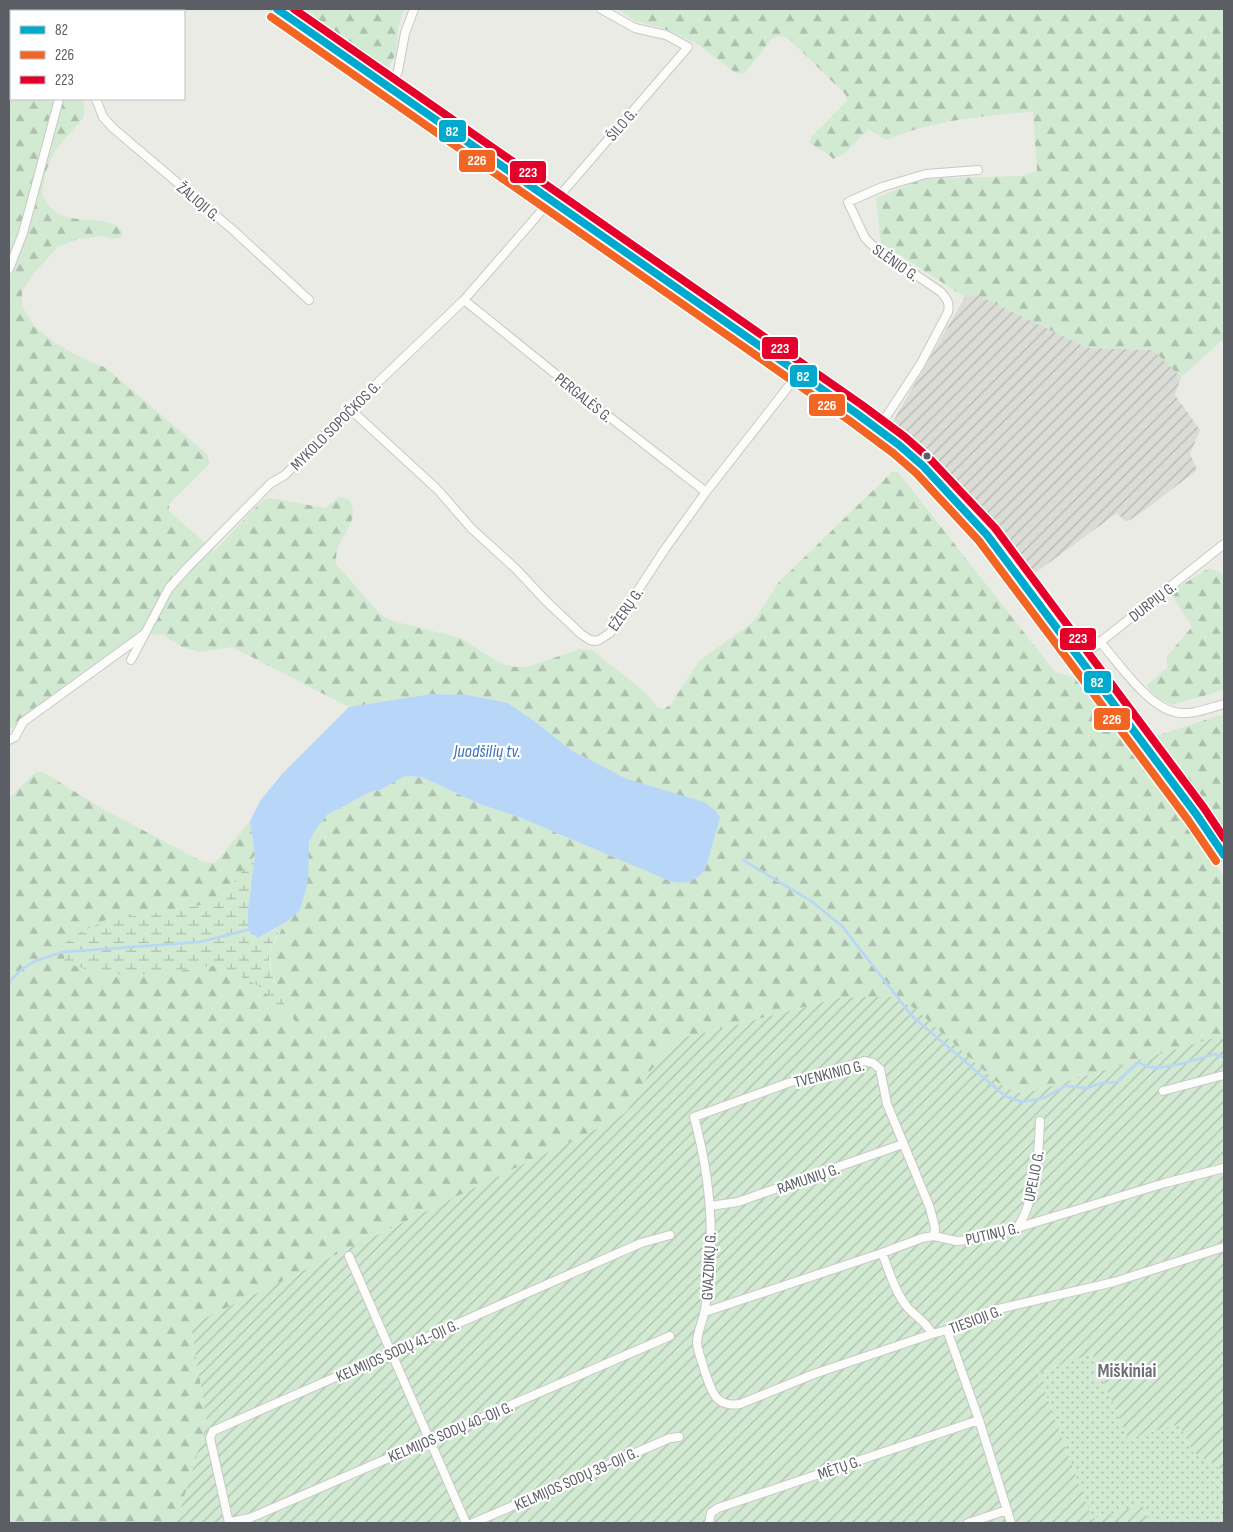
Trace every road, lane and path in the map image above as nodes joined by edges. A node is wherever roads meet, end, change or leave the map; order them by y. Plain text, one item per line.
1 (278, 9) edge
2 (414, 9) edge
3 (601, 9) edge
4 (391, 87) junction
5 (59, 100) edge
6 (96, 100) edge
7 (978, 170) dead end
8 (553, 200) junction
9 (9, 269) edge
10 (309, 300) dead end
11 (464, 300) junction
12 (798, 373) junction
13 (350, 409) junction
14 (878, 429) junction
15 (706, 492) junction
16 (1224, 544) edge
17 (145, 634) junction
18 (1100, 642) junction
19 (1080, 658) junction
20 (131, 660) dead end
21 (1224, 704) edge
22 (9, 740) edge
23 (1224, 855) edge
24 (1224, 1075) edge
25 (1163, 1091) dead end
26 (694, 1117) joint
27 (1040, 1121) dead end
28 (903, 1144) junction
29 (1224, 1168) edge
30 (710, 1206) junction
31 (1017, 1228) junction
32 (670, 1235) dead end
33 (934, 1236) junction
34 (1224, 1247) edge
35 (882, 1253) junction
36 (349, 1256) dead end
37 (705, 1312) junction
38 (947, 1330) junction
39 (932, 1334) junction
40 (670, 1336) dead end
41 (392, 1353) junction
42 (729, 1405) joint
43 (979, 1420) junction
44 (679, 1436) dead end
45 (429, 1439) junction
46 (1007, 1510) junction
47 (230, 1523) edge
48 (466, 1523) edge
49 (473, 1523) edge
50 (709, 1523) edge
51 (968, 1523) edge
52 (1011, 1523) edge

1 - 4 main road
2 - 4 street
3 - 8 street, ŠILO G.
4 - 8 main road
5 - 9 street
6 - 10 street, ŽALIOJI G.
7 - 14 street, SLĖNIO G.
8 - 11 street, MYKOLO SOPOČKOS G.
8 - 12 main road
11 - 13 street, MYKOLO SOPOČKOS G.
11 - 15 street, PERGALĖS G.
12 - 14 main road
12 - 15 street, EŽERŲ G.
13 - 15 street, EŽERŲ G.
13 - 17 street, MYKOLO SOPOČKOS G.
14 - 19 main road
16 - 18 street, DURPIŲ G.
17 - 20 street, MYKOLO SOPOČKOS G.
17 - 22 street
18 - 19 street, DURPIŲ G.
18 - 21 street
19 - 23 main road
24 - 25 street
26 - 28 street, TVENKINIO G.
26 - 30 street, GVAZDIKŲ G.
27 - 31 street, UPELIO G.
28 - 30 street, RAMUNIŲ G.
28 - 33 street, TVENKINIO G.
29 - 31 street, PUTINŲ G.
30 - 37 street, GVAZDIKŲ G.
31 - 33 street, PUTINŲ G.
32 - 41 street, KELMIJOS SODŲ 41-OJI G.
33 - 35 street, PUTINŲ G.
34 - 38 street, TIESIOJI G.
35 - 37 street, PUTINŲ G.
35 - 39 street
36 - 41 street
37 - 42 street, GVAZDIKŲ G.
38 - 39 street, TIESIOJI G.
38 - 43 street
39 - 42 street, TIESIOJI G.
40 - 45 street, KELMIJOS SODŲ 40-OJI G.
41 - 45 street
41 - 47 street, KELMIJOS SODŲ 41-OJI G.
43 - 46 street
43 - 50 street, MĖTŲ G.
44 - 49 street, KELMIJOS SODŲ 39-OJI G.
45 - 47 street, KELMIJOS SODŲ 40-OJI G.
45 - 48 street
46 - 51 street
46 - 52 street

